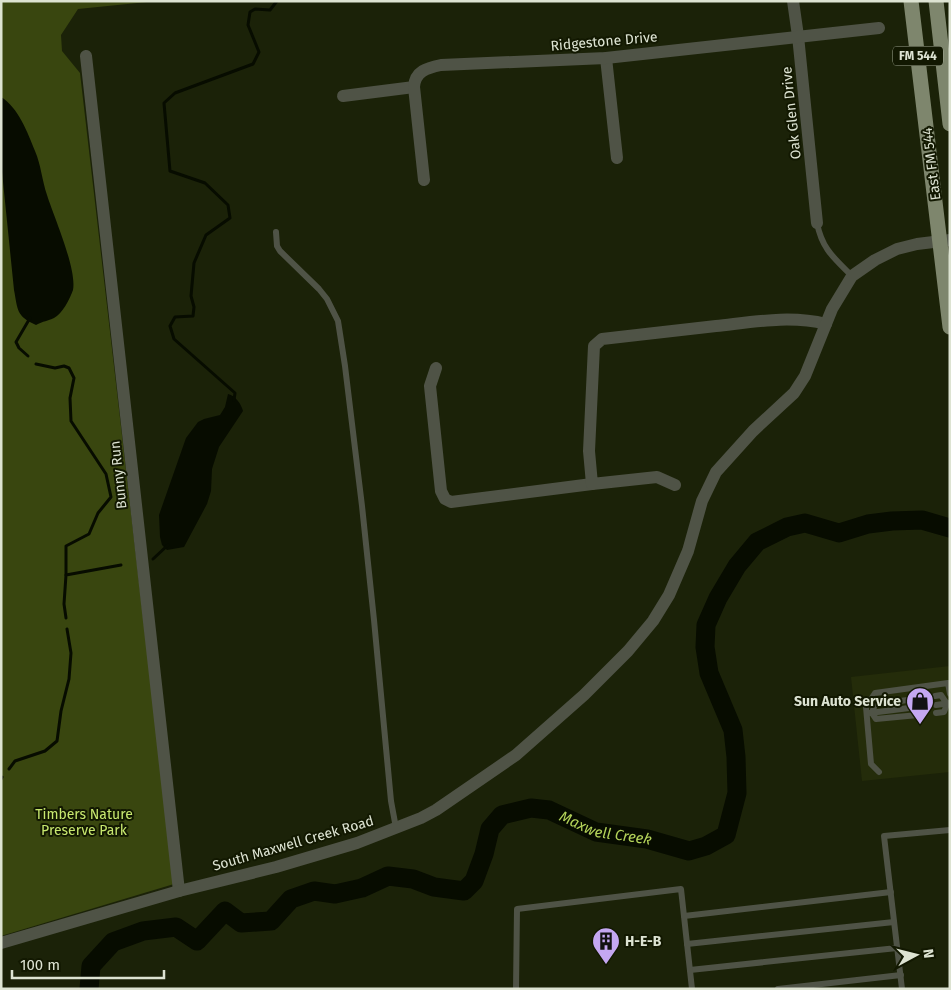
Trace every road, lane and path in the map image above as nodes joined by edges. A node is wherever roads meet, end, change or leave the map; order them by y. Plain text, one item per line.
1 (793, 1) edge
2 (911, 1) edge
3 (936, 1) edge
4 (879, 28) dead end
5 (945, 34) edge
6 (798, 36) junction
7 (86, 56) dead end
8 (606, 58) junction
9 (414, 87) junction
10 (343, 96) dead end
11 (950, 124) edge
12 (617, 158) dead end
13 (424, 180) dead end
14 (817, 223) joint
15 (276, 232) dead end
16 (945, 240) edge
17 (852, 276) junction
18 (826, 324) junction
19 (950, 327) edge
20 (436, 368) dead end
21 (592, 484) junction
22 (675, 485) dead end
23 (950, 694) edge
24 (935, 696) dead end
25 (916, 699) dead end
26 (948, 704) edge
27 (936, 705) dead end
28 (918, 711) dead end
29 (869, 713) junction
30 (936, 713) dead end
31 (879, 772) dead end
32 (396, 828) junction
33 (950, 830) edge
34 (179, 891) junction
35 (891, 892) junction
36 (684, 916) junction
37 (894, 922) junction
38 (1, 943) edge
39 (687, 944) junction
40 (897, 948) junction
41 (690, 970) junction
42 (901, 975) junction
43 (516, 989) edge
44 (692, 989) edge
45 (778, 989) edge
46 (902, 989) edge

1 - 6 street, Oak Glen Drive
2 - 16 main road, East FM 544 / FM 544
3 - 5 main road, East FM 544 / FM 544
4 - 6 street, Ridgestone Drive
5 - 11 main road, East FM 544 / FM 544
6 - 8 street, Ridgestone Drive
6 - 14 street, Oak Glen Drive
7 - 34 street, Bunny Run
8 - 9 street, Ridgestone Drive
8 - 12 street
9 - 10 street
9 - 13 street
14 - 17 lane
15 - 32 lane
16 - 17 street, South Maxwell Creek Road
16 - 19 main road, East FM 544 / FM 544
17 - 18 street, South Maxwell Creek Road
18 - 21 street
18 - 32 street, South Maxwell Creek Road
20 - 21 street
21 - 22 street
23 - 29 lane
24 - 26 lane
25 - 29 lane
26 - 27 lane
26 - 30 lane
28 - 29 lane
29 - 31 lane
32 - 34 street, South Maxwell Creek Road
33 - 35 lane
34 - 38 street, South Maxwell Creek Road
35 - 36 lane
35 - 37 lane
36 - 39 lane
36 - 43 lane
37 - 39 lane
37 - 40 lane
39 - 41 lane
40 - 41 lane
40 - 42 lane
41 - 44 lane
42 - 45 lane
42 - 46 lane

